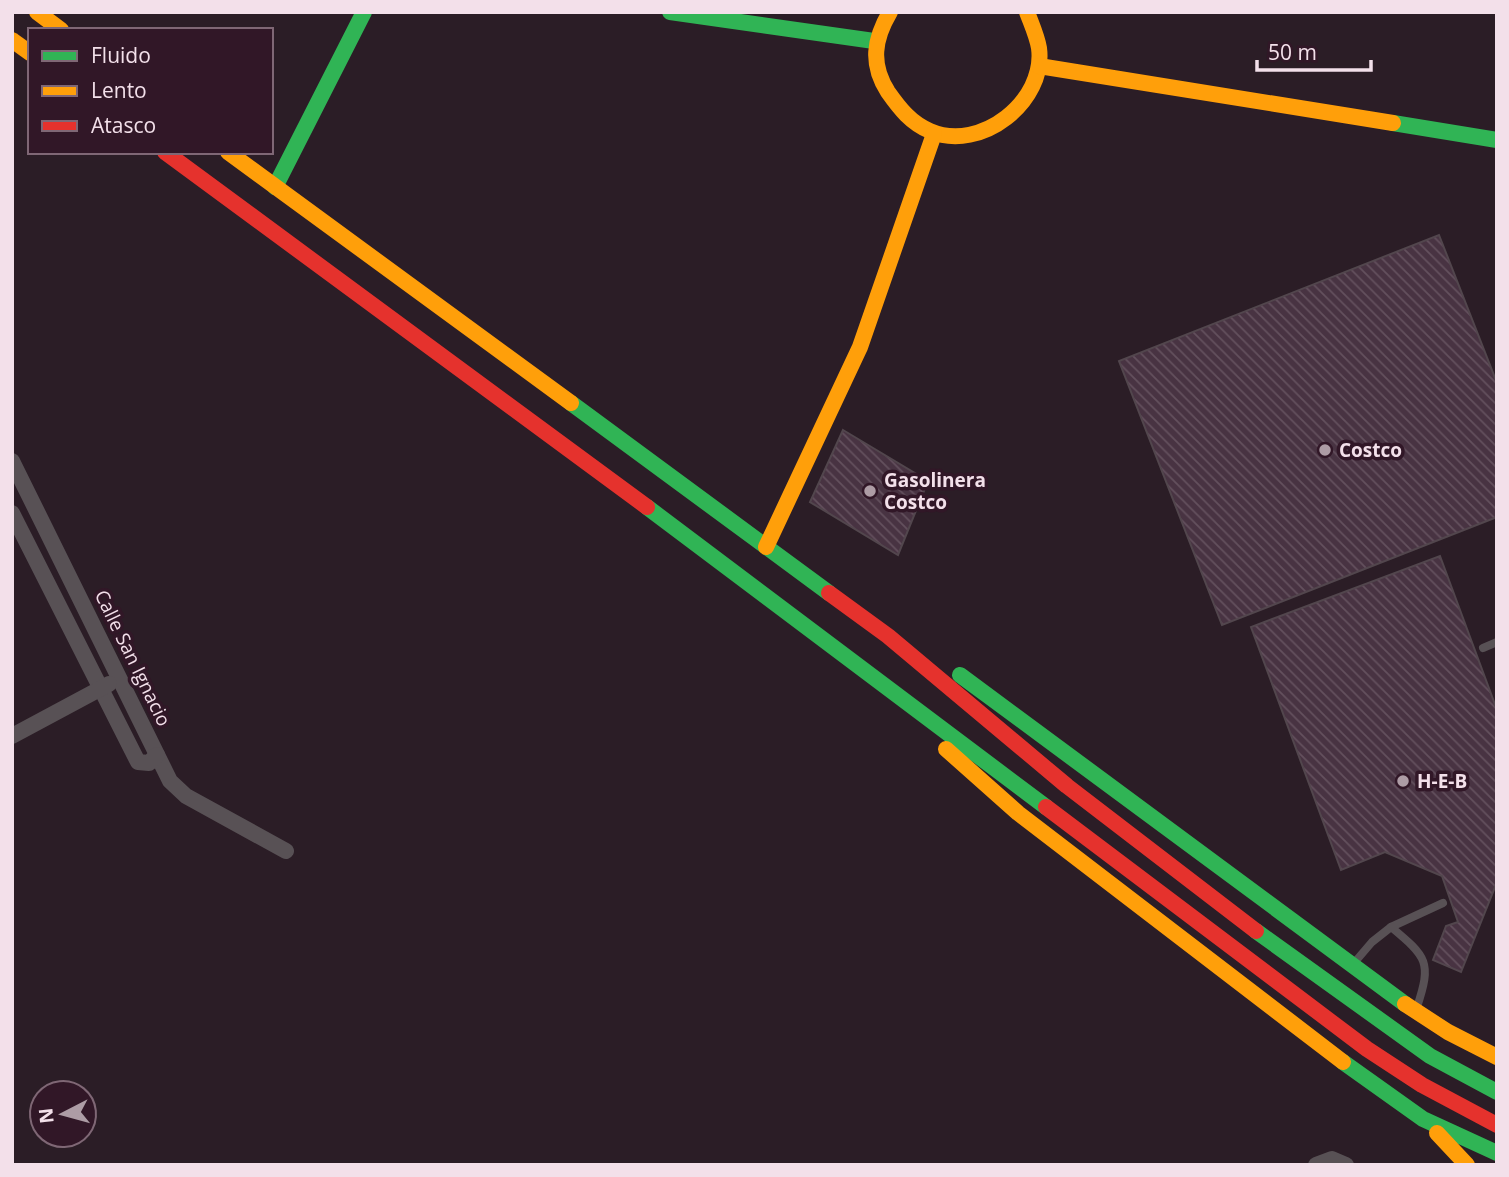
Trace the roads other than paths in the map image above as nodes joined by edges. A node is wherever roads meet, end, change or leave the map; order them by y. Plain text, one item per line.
1 (37, 12) edge
2 (365, 12) edge
3 (670, 12) edge
4 (890, 12) edge
5 (1027, 12) edge
6 (58, 28) edge
7 (12, 40) edge
8 (874, 41) junction
9 (28, 52) edge
10 (1039, 66) junction
11 (934, 134) junction
12 (1497, 140) edge
13 (168, 154) edge
14 (231, 154) edge
15 (275, 187) junction
16 (12, 461) edge
17 (20, 494) edge
18 (12, 513) edge
19 (766, 547) junction
20 (888, 636) junction
21 (1497, 642) edge
22 (1483, 648) dead end
23 (120, 678) junction
24 (101, 688) junction
25 (906, 703) junction
26 (12, 736) edge
27 (157, 755) junction
28 (286, 851) dead end
29 (1443, 904) dead end
30 (1391, 928) junction
31 (1353, 965) junction
32 (1416, 1010) junction
33 (1497, 1057) edge
34 (1497, 1092) edge
35 (1423, 1119) junction
36 (1497, 1125) edge
37 (1497, 1153) edge
38 (1316, 1165) edge
39 (1346, 1165) edge
40 (1467, 1165) edge

1 - 6 main road
2 - 15 main road
3 - 8 main road
4 - 8 main road
5 - 10 main road
7 - 9 main road
8 - 11 main road
10 - 11 main road
10 - 12 main road
11 - 19 main road
13 - 25 main road
14 - 15 main road
15 - 19 main road
16 - 17 street, Calle San Ignacio
17 - 23 street, Calle San Ignacio
18 - 24 street, Calle San Ignacio
19 - 20 main road
20 - 31 main road
20 - 34 main road
21 - 22 lane
23 - 24 street
23 - 27 street, Calle San Ignacio
24 - 26 street
24 - 27 street, Calle San Ignacio
25 - 35 main road
25 - 36 main road
27 - 28 street
29 - 30 lane
30 - 31 lane
30 - 32 lane
31 - 32 main road
32 - 33 main road
35 - 37 main road
35 - 40 main road
38 - 39 street

